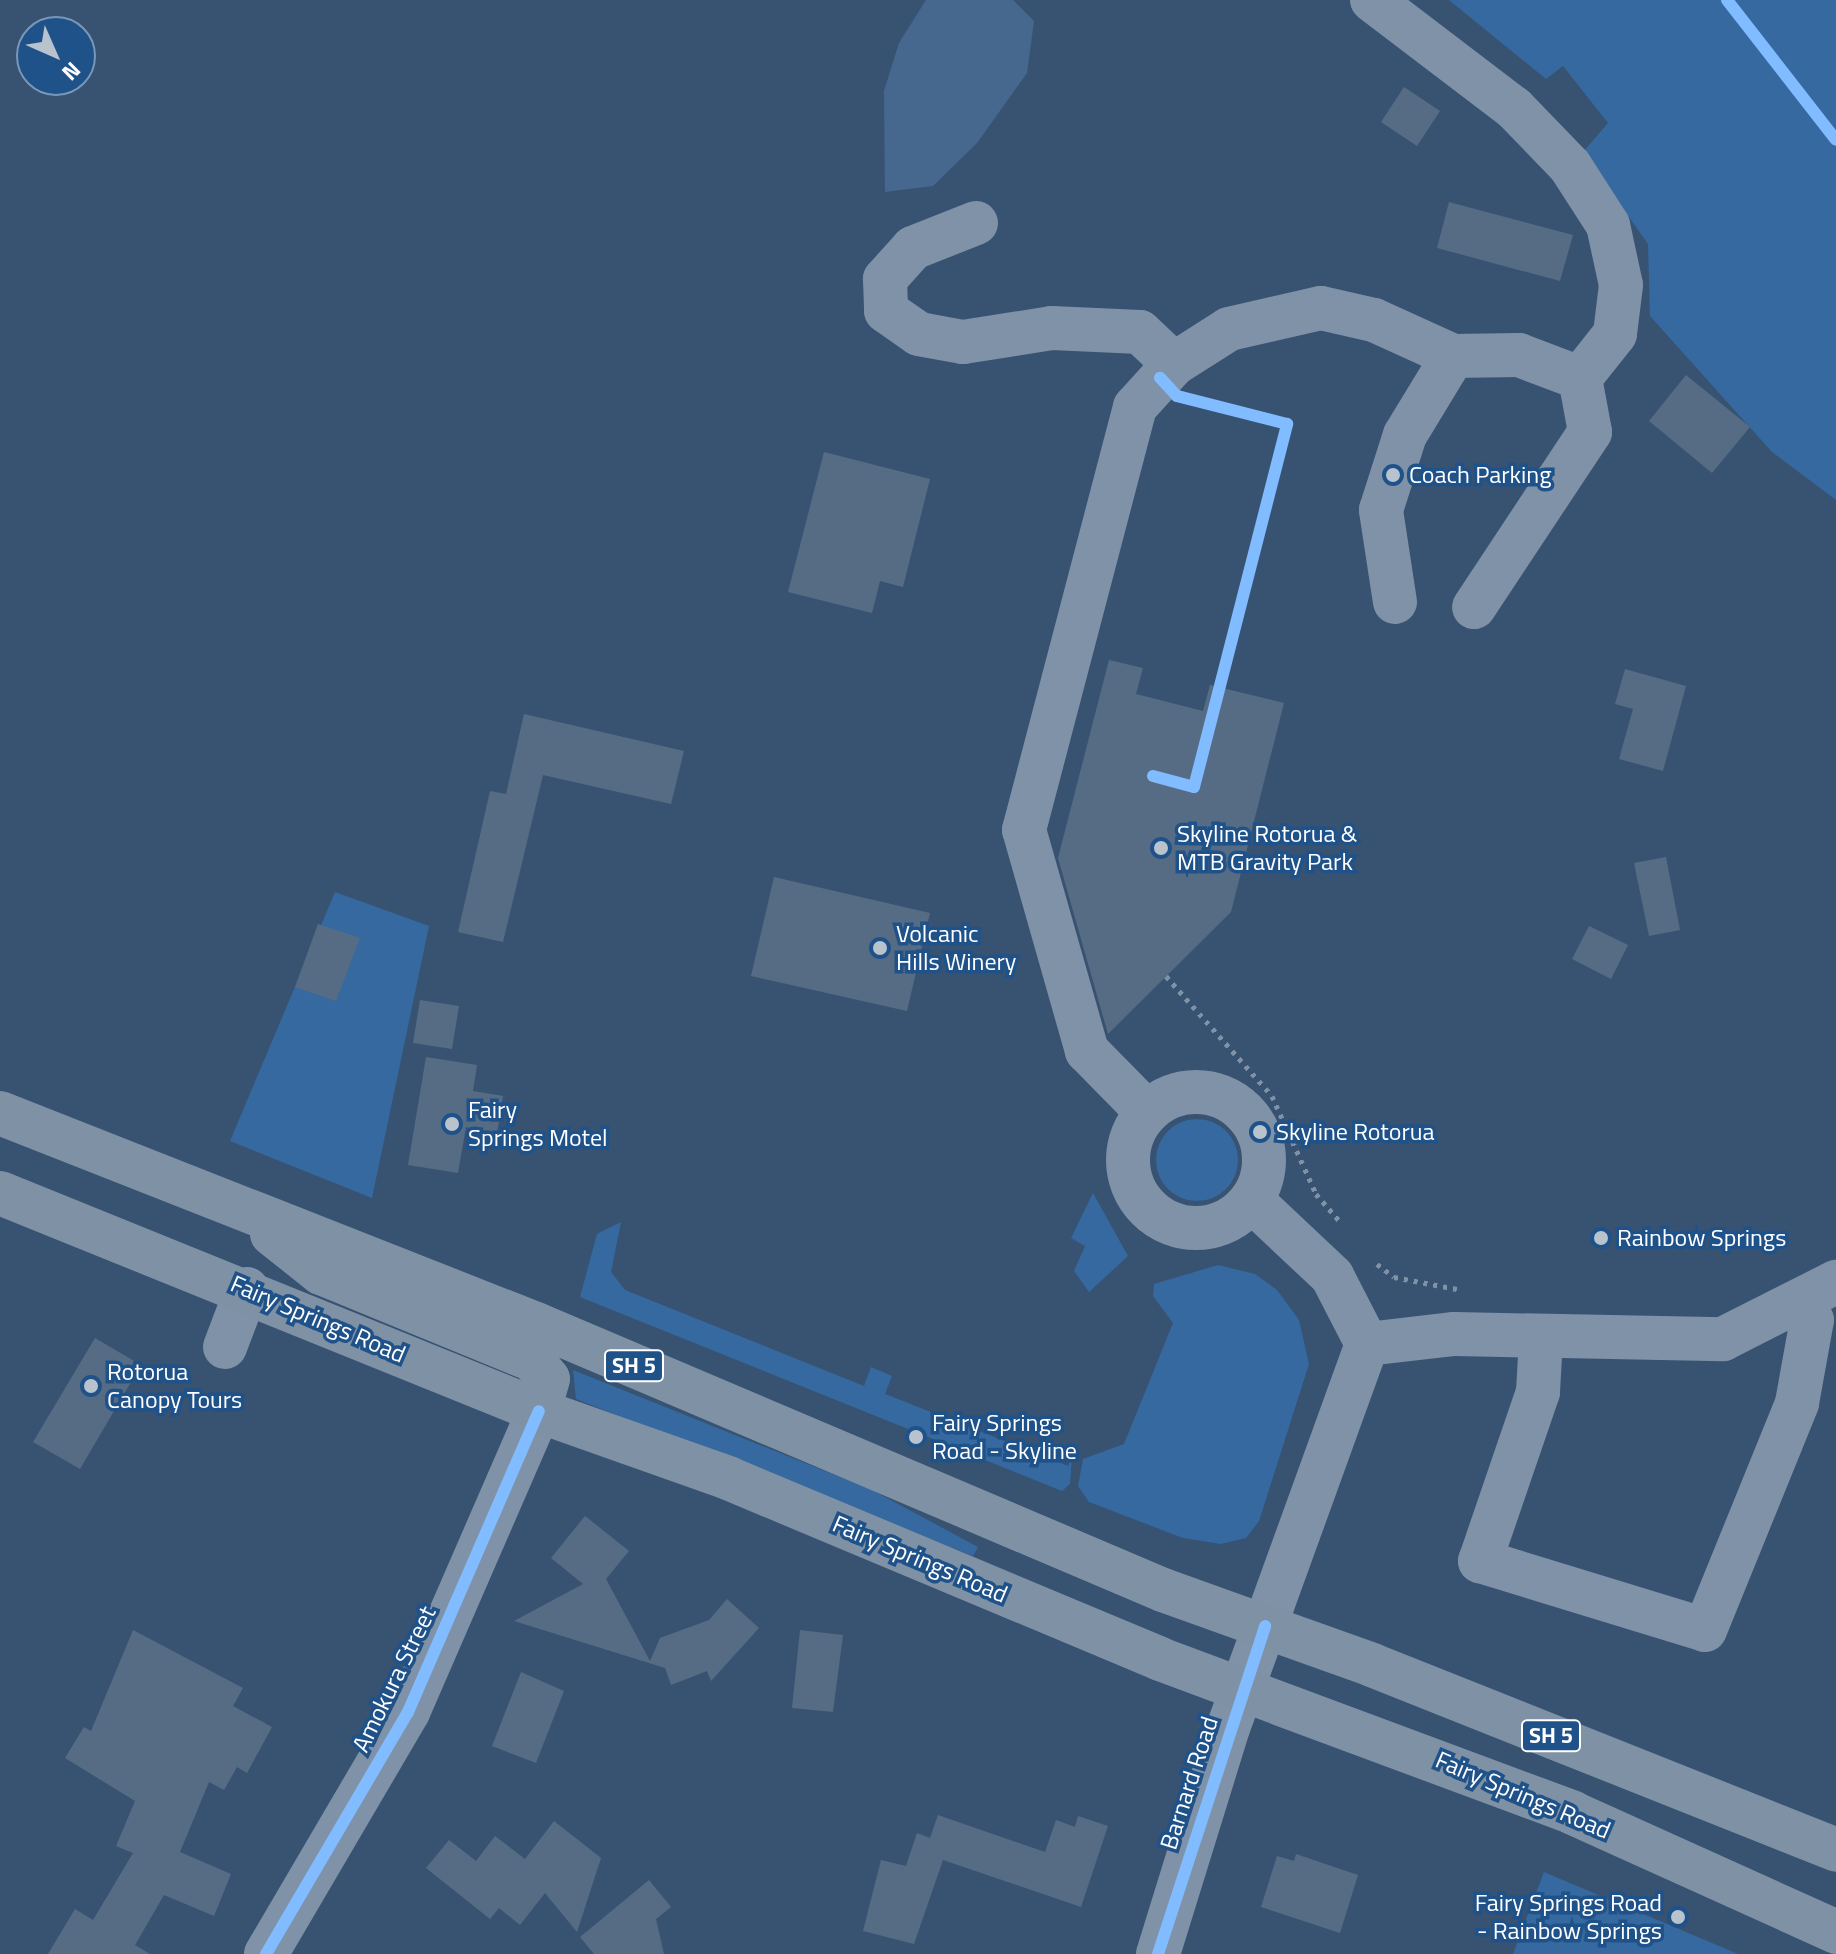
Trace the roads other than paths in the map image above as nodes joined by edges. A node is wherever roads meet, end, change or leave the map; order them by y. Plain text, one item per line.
1 (1372, 0) edge
2 (976, 223) dead end
3 (1453, 356) junction
4 (1174, 364) junction
5 (1580, 378) junction
6 (1395, 602) dead end
7 (1474, 607) dead end
8 (1147, 1112) junction
9 (0, 1113) edge
10 (0, 1193) edge
11 (1251, 1200) junction
12 (236, 1205) junction
13 (1836, 1282) edge
14 (247, 1289) junction
15 (1798, 1303) junction
16 (1541, 1338) junction
17 (1367, 1344) junction
18 (225, 1347) dead end
19 (539, 1411) junction
20 (1265, 1626) junction
21 (1243, 1690) junction
22 (1836, 1850) edge
23 (1836, 1932) edge
24 (266, 1954) edge
25 (1158, 1954) edge

1 - 5 street
2 - 4 street
3 - 4 street
3 - 5 street
3 - 6 street
4 - 8 street
5 - 7 street
8 - 11 street
8 - 11 street
9 - 12 highway, SH 5
10 - 14 highway, Fairy Springs Road / SH 5
11 - 17 street
12 - 19 highway
12 - 20 highway, SH 5
13 - 15 street
14 - 18 street
14 - 19 highway, Fairy Springs Road / SH 5
15 - 16 street
15 - 16 street
16 - 17 street
17 - 20 street, Barnard Road
19 - 21 highway, Fairy Springs Road / SH 5
19 - 24 street, Amokura Street
20 - 21 street, Barnard Road
20 - 22 highway, SH 5
21 - 23 highway, Fairy Springs Road / SH 5
21 - 25 street, Barnard Road

